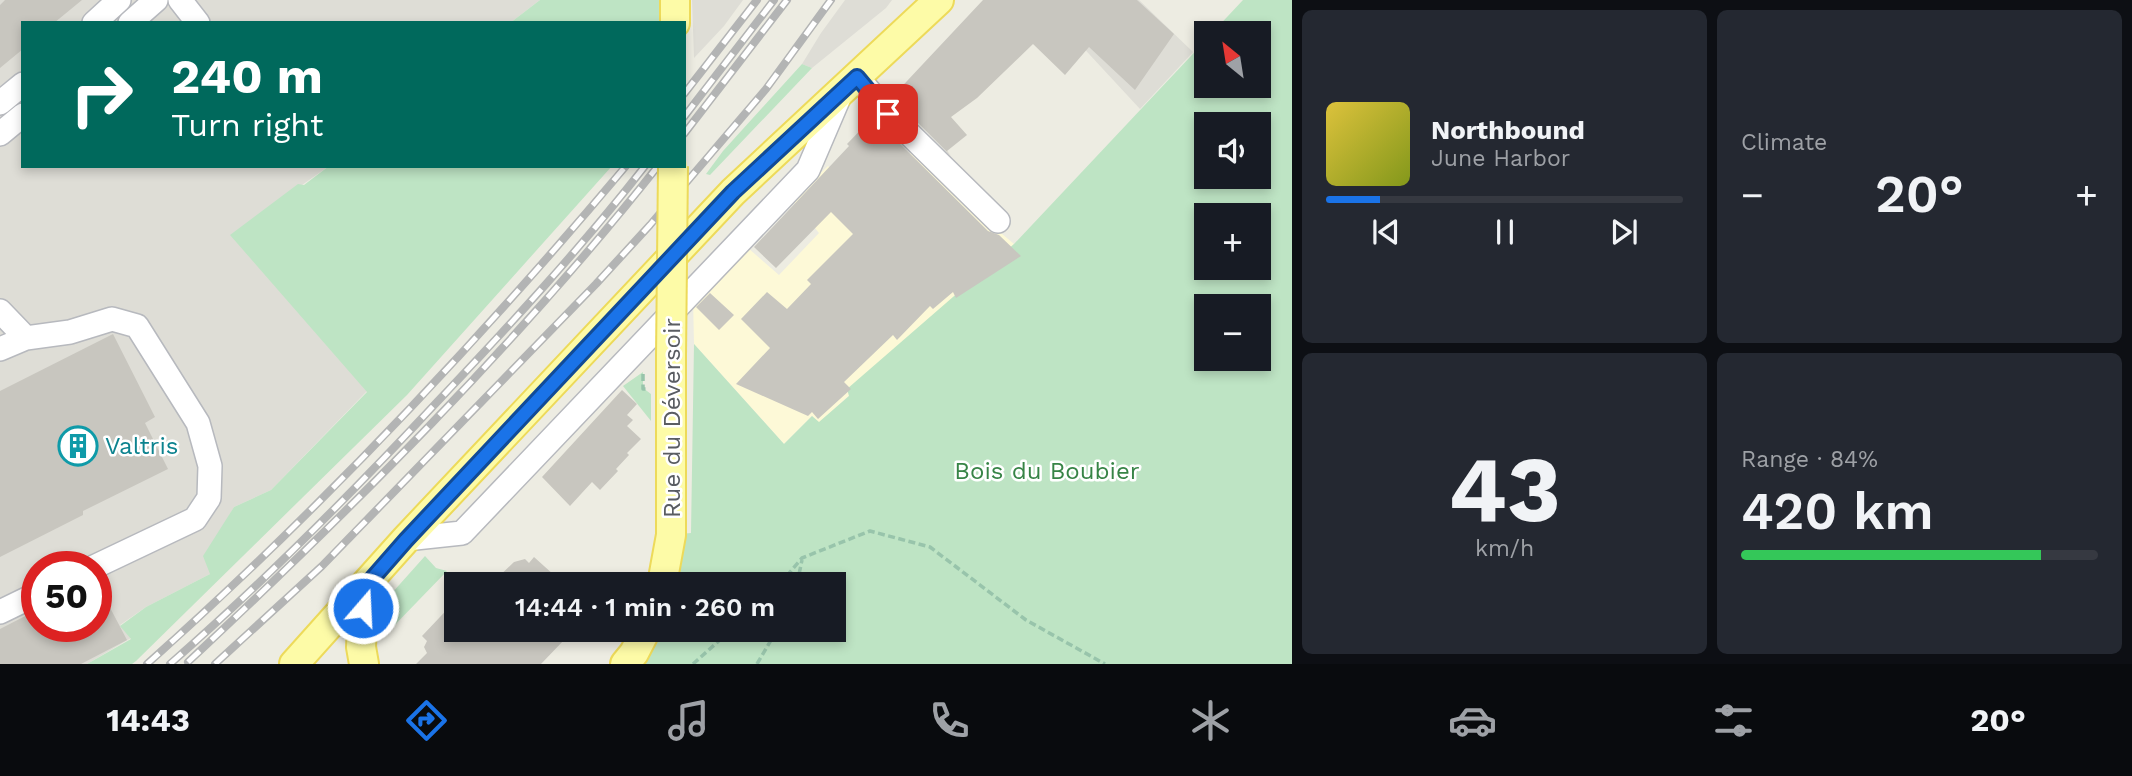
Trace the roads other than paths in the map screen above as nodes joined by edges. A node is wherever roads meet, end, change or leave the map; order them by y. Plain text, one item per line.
1 (119, 0) edge
2 (156, 0) edge
3 (180, 0) edge
4 (675, 0) edge
5 (939, 0) edge
6 (96, 21) edge
7 (132, 21) edge
8 (196, 21) edge
9 (675, 21) edge
10 (849, 84) junction
11 (21, 86) edge
12 (0, 103) edge
13 (21, 117) edge
14 (0, 134) edge
15 (673, 168) edge
16 (998, 220) dead end
17 (0, 311) edge
18 (26, 338) junction
19 (0, 349) edge
20 (406, 540) junction
21 (112, 558) edge
22 (664, 572) edge
23 (364, 588) junction
24 (21, 602) edge
25 (0, 612) edge
26 (640, 642) edge
27 (294, 664) edge
28 (364, 664) edge
29 (625, 664) edge

1 - 6 lane
2 - 7 lane
3 - 8 lane
4 - 9 main road
5 - 10 main road
10 - 16 lane
10 - 20 main road
10 - 20 lane
11 - 12 lane
13 - 14 lane
15 - 22 main road, Rue du Déversoir, bridge
17 - 18 lane
18 - 19 lane
18 - 21 lane
20 - 23 main road
23 - 27 main road
23 - 28 main road
24 - 25 lane
26 - 29 main road

